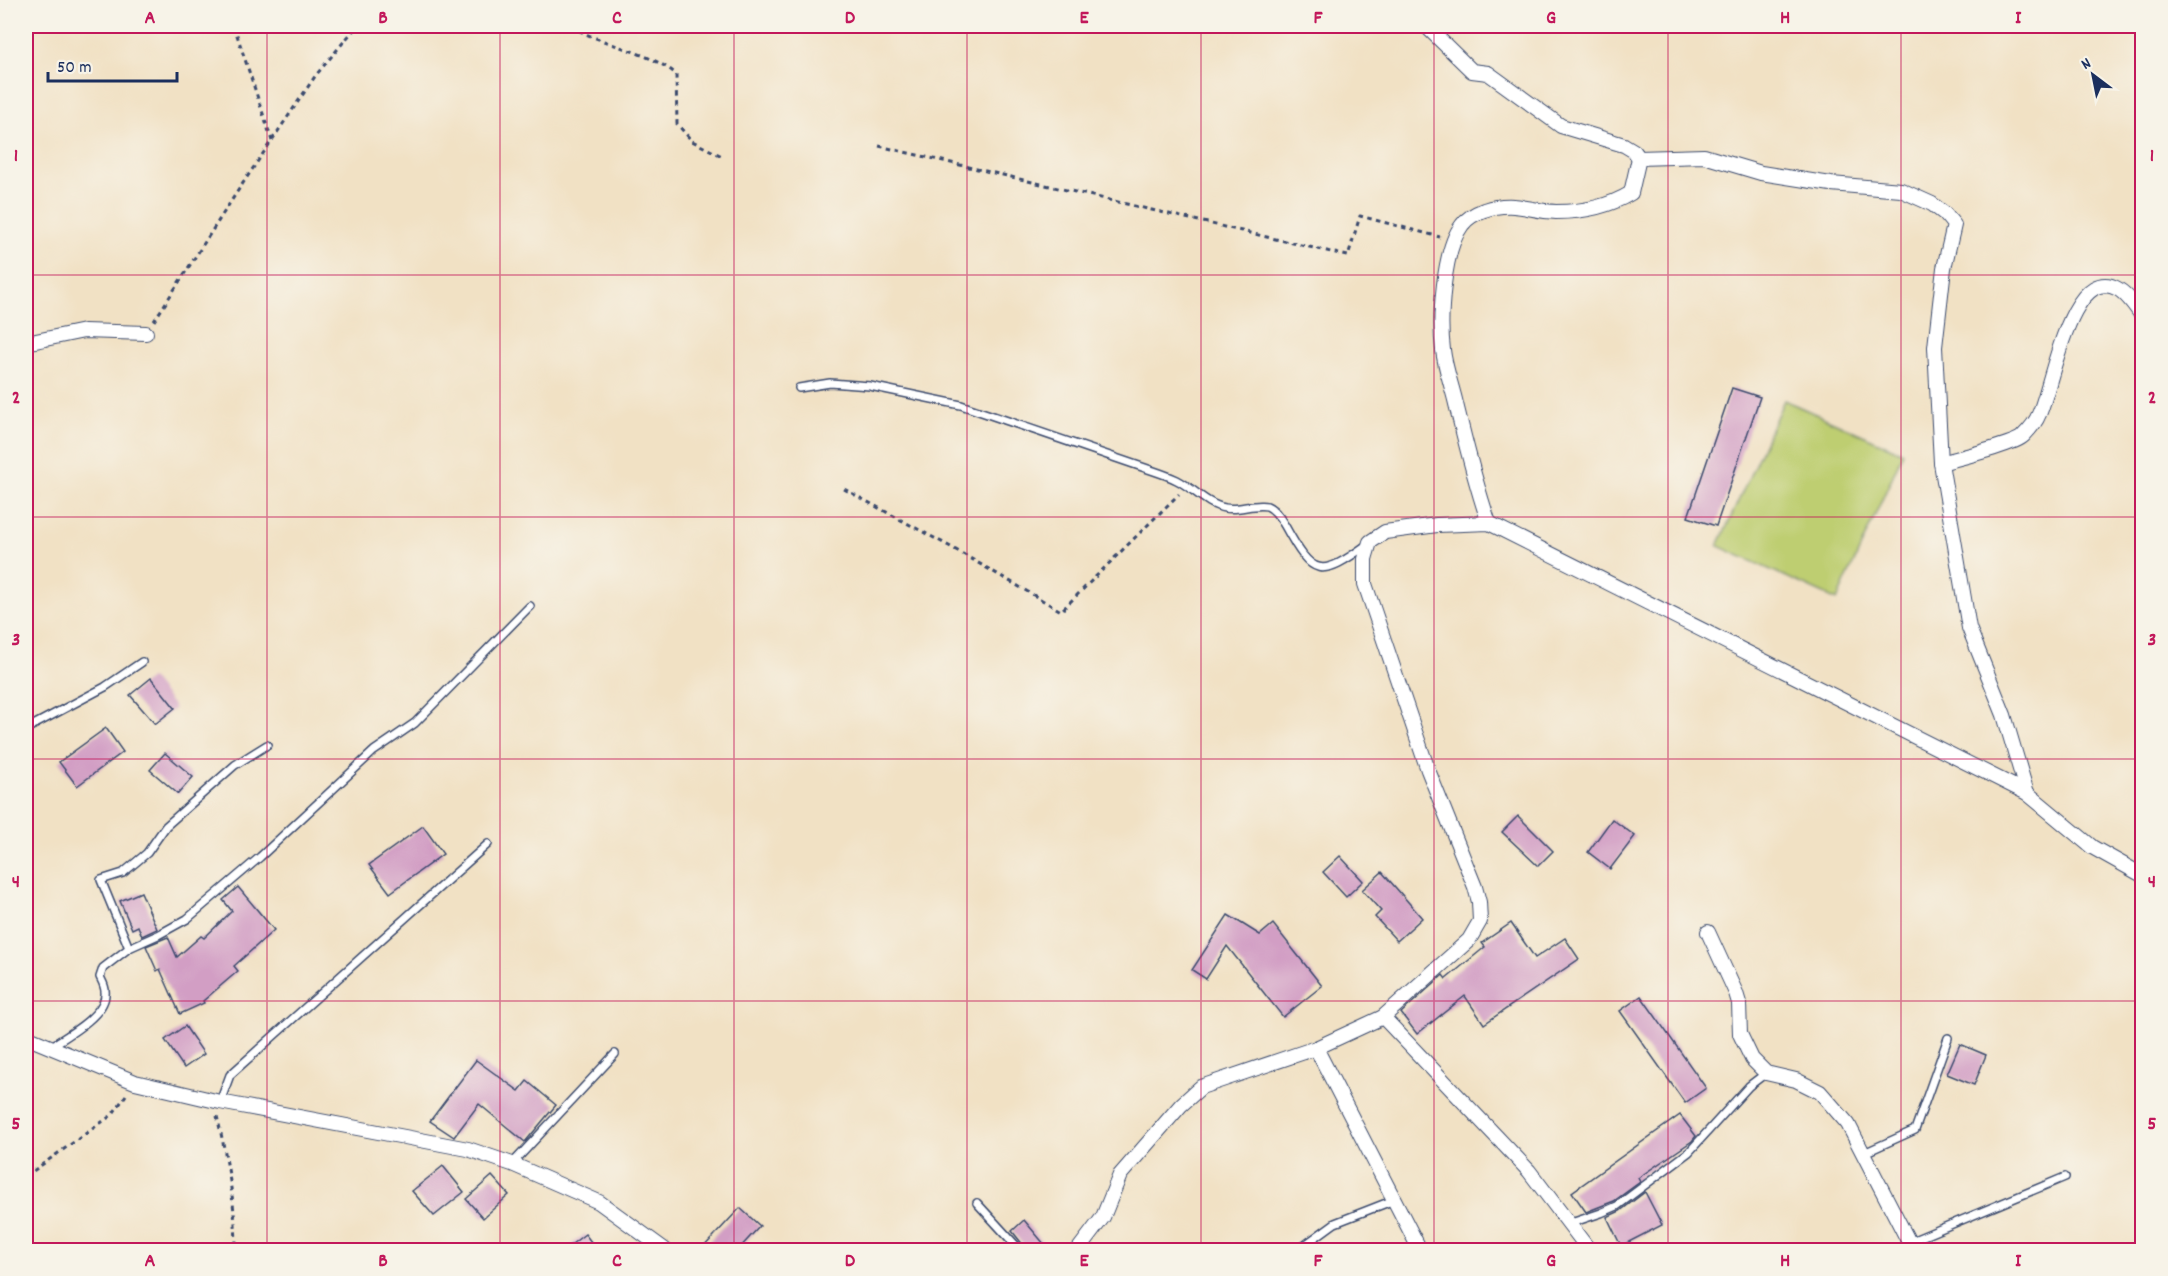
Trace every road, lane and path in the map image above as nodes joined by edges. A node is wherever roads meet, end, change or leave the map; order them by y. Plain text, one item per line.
1 (234, 26) edge
2 (357, 26) edge
3 (571, 26) edge
4 (1426, 26) edge
5 (272, 141) junction
6 (879, 146) dead end
7 (724, 157) dead end
8 (1639, 158) junction
9 (1453, 240) junction
10 (2142, 316) edge
11 (146, 333) joint
12 (26, 343) edge
13 (799, 388) dead end
14 (1941, 463) junction
15 (1187, 486) junction
16 (844, 489) dead end
17 (1489, 523) junction
18 (1370, 542) junction
19 (530, 606) dead end
20 (142, 662) dead end
21 (26, 729) edge
22 (267, 745) dead end
23 (2027, 793) junction
24 (488, 844) dead end
25 (2142, 874) edge
26 (1708, 932) dead end
27 (129, 948) junction
28 (1383, 1017) junction
29 (26, 1037) edge
30 (1948, 1038) dead end
31 (50, 1047) junction
32 (1316, 1048) junction
33 (615, 1054) dead end
34 (1766, 1073) junction
35 (135, 1083) junction
36 (216, 1101) junction
37 (1864, 1153) junction
38 (512, 1164) junction
39 (26, 1176) edge
40 (2065, 1177) dead end
41 (1394, 1200) junction
42 (977, 1203) dead end
43 (1568, 1224) junction
44 (1911, 1246) edge
45 (236, 1251) edge
46 (665, 1251) edge
47 (1020, 1251) edge
48 (1078, 1251) edge
49 (1298, 1251) edge
50 (1420, 1251) edge
51 (1589, 1251) edge

1 - 5 path
2 - 5 path
3 - 7 path
4 - 8 street
5 - 11 path
6 - 9 path
8 - 9 street
8 - 14 street
9 - 17 street
10 - 14 street
11 - 12 street
13 - 15 lane
14 - 23 street
15 - 16 path
15 - 18 lane
17 - 18 street
17 - 23 street
18 - 28 street
19 - 27 lane
20 - 21 lane
22 - 27 lane
23 - 25 street
24 - 36 lane
26 - 34 street
27 - 31 lane
28 - 32 street
28 - 43 street
29 - 31 street
30 - 37 lane
31 - 35 street
32 - 41 street
32 - 48 street
33 - 38 lane
34 - 37 street
34 - 43 lane
35 - 36 street
35 - 39 path
36 - 38 street
36 - 45 path
37 - 44 street
38 - 46 street
40 - 44 lane
41 - 49 lane
41 - 50 street
42 - 47 lane
43 - 51 street

